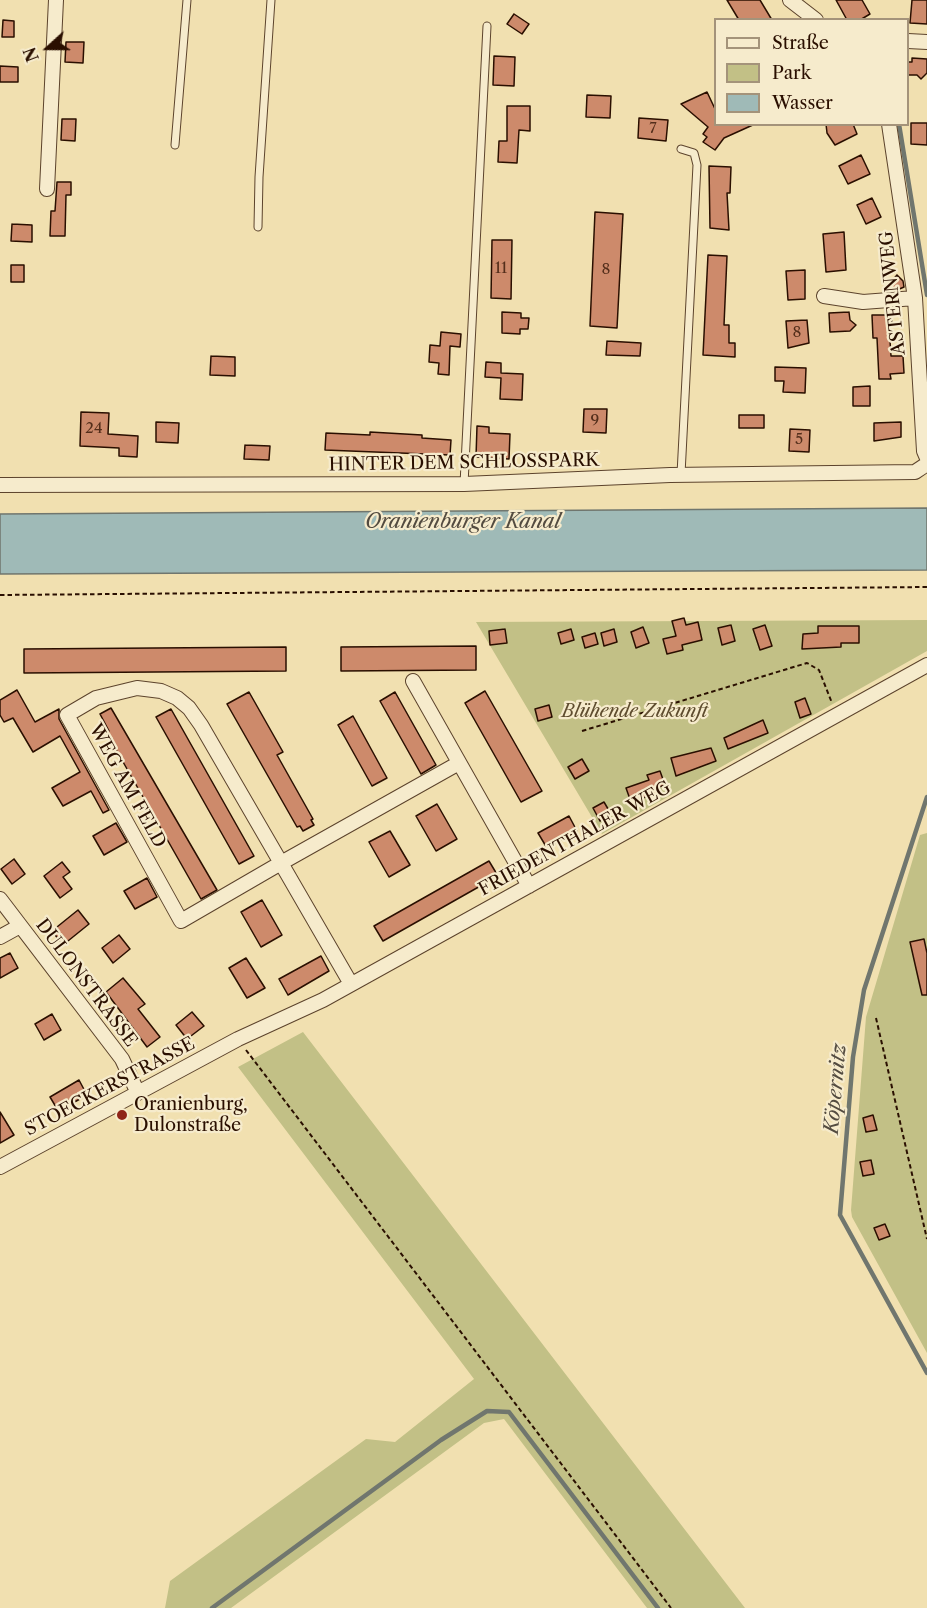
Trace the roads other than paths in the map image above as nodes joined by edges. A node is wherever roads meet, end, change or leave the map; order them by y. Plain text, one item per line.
1 (56, 0) edge
2 (187, 0) edge
3 (271, 0) edge
4 (790, 0) edge
5 (813, 18) edge
6 (487, 26) dead end
7 (909, 41) edge
8 (927, 42) edge
9 (889, 126) edge
10 (175, 145) dead end
11 (681, 149) dead end
12 (47, 189) dead end
13 (258, 227) dead end
14 (824, 296) dead end
15 (915, 298) junction
16 (927, 459) edge
17 (927, 464) edge
18 (681, 474) junction
19 (464, 484) junction
20 (0, 485) edge
21 (927, 665) edge
22 (413, 681) dead end
23 (459, 763) junction
24 (281, 863) junction
25 (529, 886) junction
26 (0, 900) edge
27 (20, 926) junction
28 (0, 937) edge
29 (351, 984) junction
30 (238, 1039) joint
31 (137, 1091) junction
32 (0, 1167) edge

1 - 12 street
2 - 10 lane
3 - 13 lane
4 - 5 street
6 - 19 lane
7 - 8 street
9 - 15 street, ASTERNWEG
11 - 18 lane
14 - 15 street
15 - 16 street, ASTERNWEG
17 - 18 street, HINTER DEM SCHLOSSPARK
18 - 19 street, HINTER DEM SCHLOSSPARK
19 - 20 street, HINTER DEM SCHLOSSPARK
21 - 25 street, FRIEDENTHALER WEG
22 - 23 street
23 - 24 street
23 - 25 street
24 - 24 street, WEG AM FELD
24 - 29 street, WEG AM FELD
25 - 29 street, FRIEDENTHALER WEG
26 - 27 street, DULONSTRASSE
27 - 28 street
27 - 31 street, DULONSTRASSE
29 - 30 street, FRIEDENTHALER WEG
30 - 31 street, STOECKERSTRASSE
31 - 32 street, STOECKERSTRASSE

